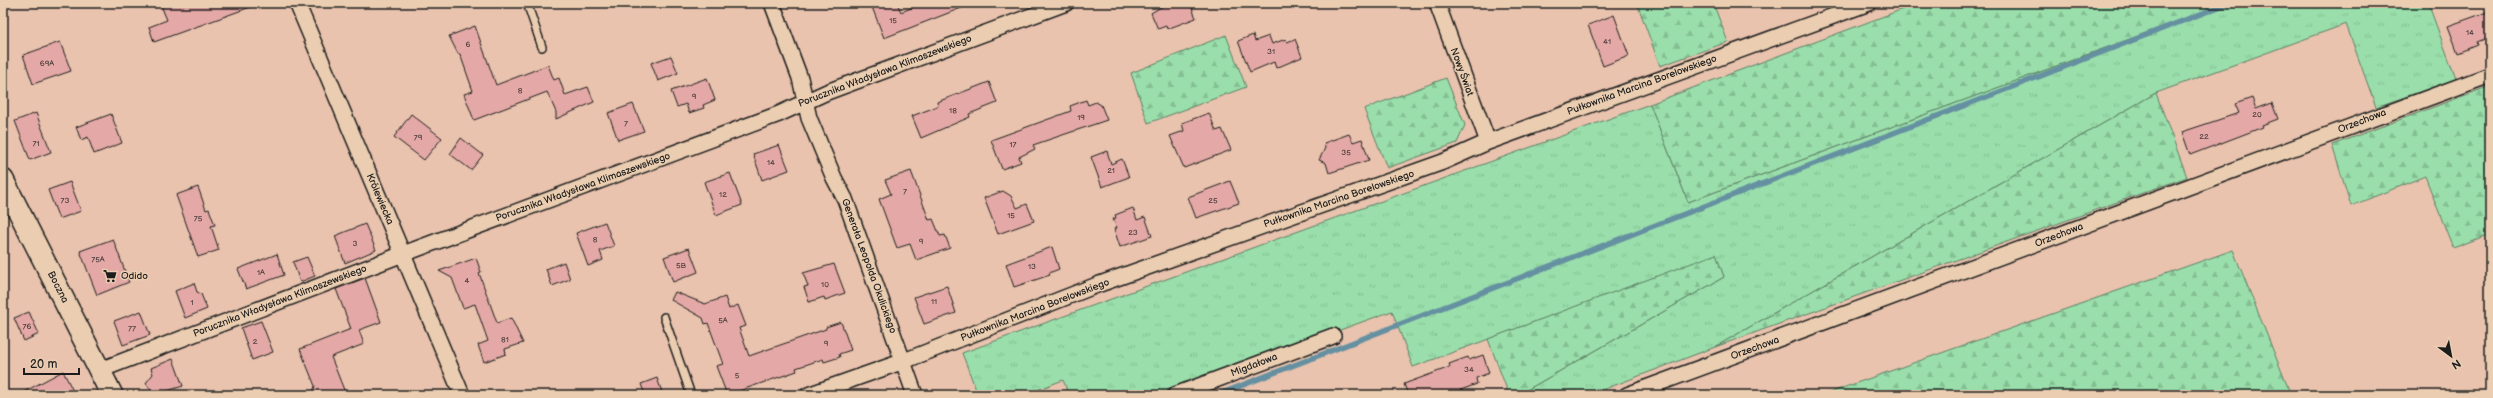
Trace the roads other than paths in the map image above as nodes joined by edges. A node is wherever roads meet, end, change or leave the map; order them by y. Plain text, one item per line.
1 (297, 3) edge
2 (527, 3) edge
3 (772, 3) edge
4 (1066, 3) edge
5 (1436, 3) edge
6 (1869, 3) edge
7 (542, 47) dead end
8 (2490, 74) edge
9 (804, 102) junction
10 (1488, 142) junction
11 (3, 180) edge
12 (403, 254) junction
13 (664, 317) dead end
14 (1334, 336) dead end
15 (904, 362) junction
16 (100, 370) junction
17 (112, 395) edge
18 (462, 395) edge
19 (691, 395) edge
20 (808, 395) edge
21 (915, 395) edge
22 (1175, 395) edge
23 (1627, 395) edge

1 - 12 street, Królewiecka
2 - 7 lane
3 - 9 street, Generała Leopolda Okulickiego
4 - 9 street, Porucznika Władysława Klimaszewskiego
5 - 10 street, Nowy Świat
6 - 10 street, Pułkownika Marcina Borelowskiego
8 - 23 street, Orzechowa
9 - 12 street, Porucznika Władysława Klimaszewskiego
9 - 15 street, Generała Leopolda Okulickiego
10 - 15 street, Pułkownika Marcina Borelowskiego
11 - 16 street, Boczna
12 - 16 street, Porucznika Władysława Klimaszewskiego
12 - 18 street, Królewiecka
13 - 19 lane
14 - 22 street, Migdałowa
15 - 20 street, Pułkownika Marcina Borelowskiego
15 - 21 street, Generała Leopolda Okulickiego
16 - 17 street, Boczna

